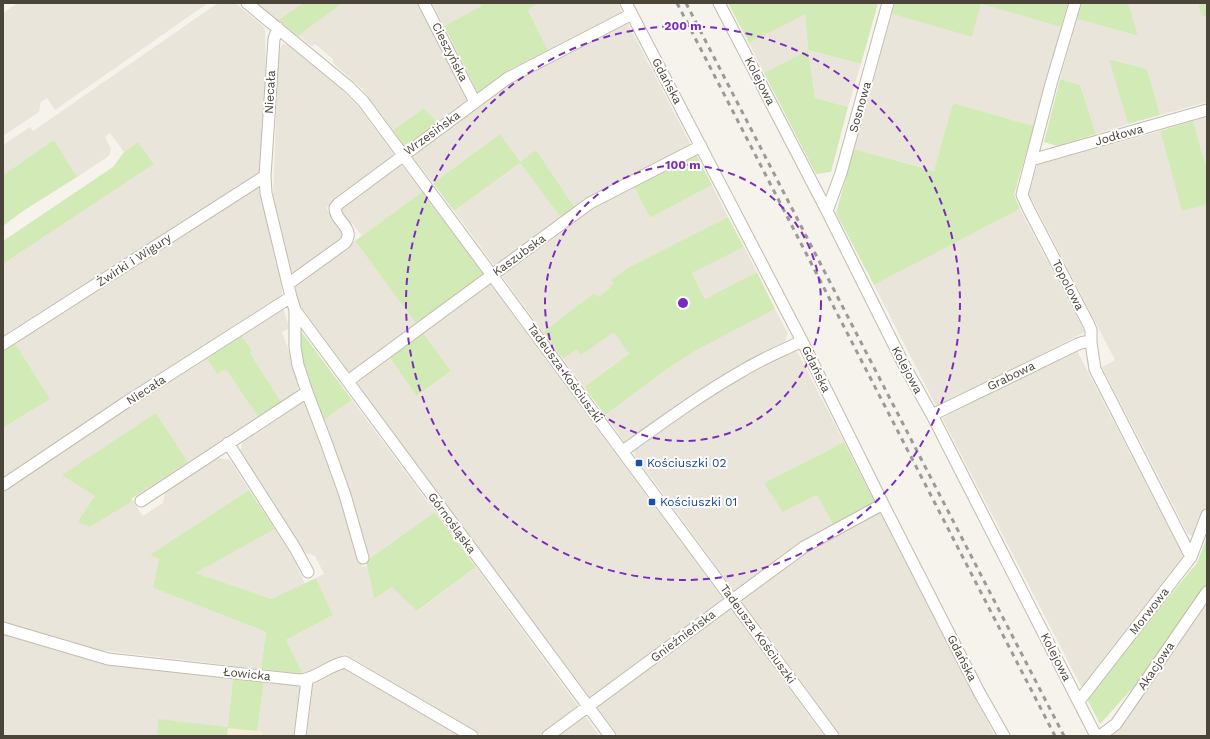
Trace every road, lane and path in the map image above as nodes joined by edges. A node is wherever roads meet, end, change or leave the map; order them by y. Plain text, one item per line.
1 (247, 3) edge
2 (424, 3) edge
3 (626, 3) edge
4 (719, 3) edge
5 (888, 3) edge
6 (1075, 3) edge
7 (632, 14) junction
8 (278, 28) junction
9 (475, 102) junction
10 (1207, 110) edge
11 (701, 146) junction
12 (403, 154) junction
13 (1031, 160) junction
14 (265, 176) junction
15 (827, 211) junction
16 (492, 275) junction
17 (288, 284) junction
18 (291, 297) junction
19 (295, 310) junction
20 (802, 341) junction
21 (1091, 343) junction
22 (3, 344) edge
23 (348, 381) junction
24 (307, 392) junction
25 (932, 415) junction
26 (228, 443) junction
27 (623, 452) junction
28 (3, 485) edge
29 (141, 501) dead end
30 (883, 504) junction
31 (1207, 515) edge
32 (1192, 557) junction
33 (363, 558) dead end
34 (308, 572) dead end
35 (1207, 592) edge
36 (732, 599) junction
37 (3, 628) edge
38 (307, 680) junction
39 (1079, 701) junction
40 (588, 707) junction
41 (300, 736) edge
42 (472, 736) edge
43 (548, 736) edge
44 (610, 736) edge
45 (833, 736) edge
46 (1004, 736) edge
47 (1096, 736) edge
48 (1100, 736) edge

1 - 8 street, Tadeusza Kościuszki
2 - 9 street, Cieszyńska
3 - 7 street, Gdańska
4 - 15 street, Kolejowa
5 - 15 street, Sosnowa
6 - 13 street, Topolowa
7 - 9 street, Wrzesińska
7 - 11 street, Gdańska
8 - 12 street, Tadeusza Kościuszki
8 - 14 street, Niecała
9 - 12 street, Wrzesińska
10 - 13 street, Jodłowa
11 - 16 street, Kaszubska
11 - 20 street, Gdańska
12 - 16 street, Tadeusza Kościuszki
12 - 17 street, Wrzesińska
13 - 21 street, Topolowa
14 - 17 street, Niecała
14 - 22 street, Żwirki i Wigury
15 - 25 street, Kolejowa
16 - 23 street, Kaszubska
16 - 27 street, Tadeusza Kościuszki
17 - 18 street, Niecała
18 - 19 street, Niecała
18 - 28 street, Niecała
19 - 23 street, Górnośląska
19 - 24 street, Niecała
20 - 27 street
20 - 30 street, Gdańska
21 - 25 street, Grabowa
21 - 32 street, Topolowa
23 - 40 street, Górnośląska
24 - 26 street
24 - 33 street, Niecała
25 - 39 street, Kolejowa
26 - 29 street
26 - 34 street
27 - 36 street, Tadeusza Kościuszki
30 - 36 street, Gnieźnieńska
30 - 46 street, Gdańska
31 - 32 street, Morwowa
32 - 39 street, Morwowa
35 - 48 street, Akacjowa
36 - 40 street, Gnieźnieńska
36 - 45 street, Tadeusza Kościuszki
37 - 38 street, Łowicka
38 - 41 street
38 - 42 street
39 - 47 street, Kolejowa
40 - 43 street, Gnieźnieńska
40 - 44 street, Górnośląska

